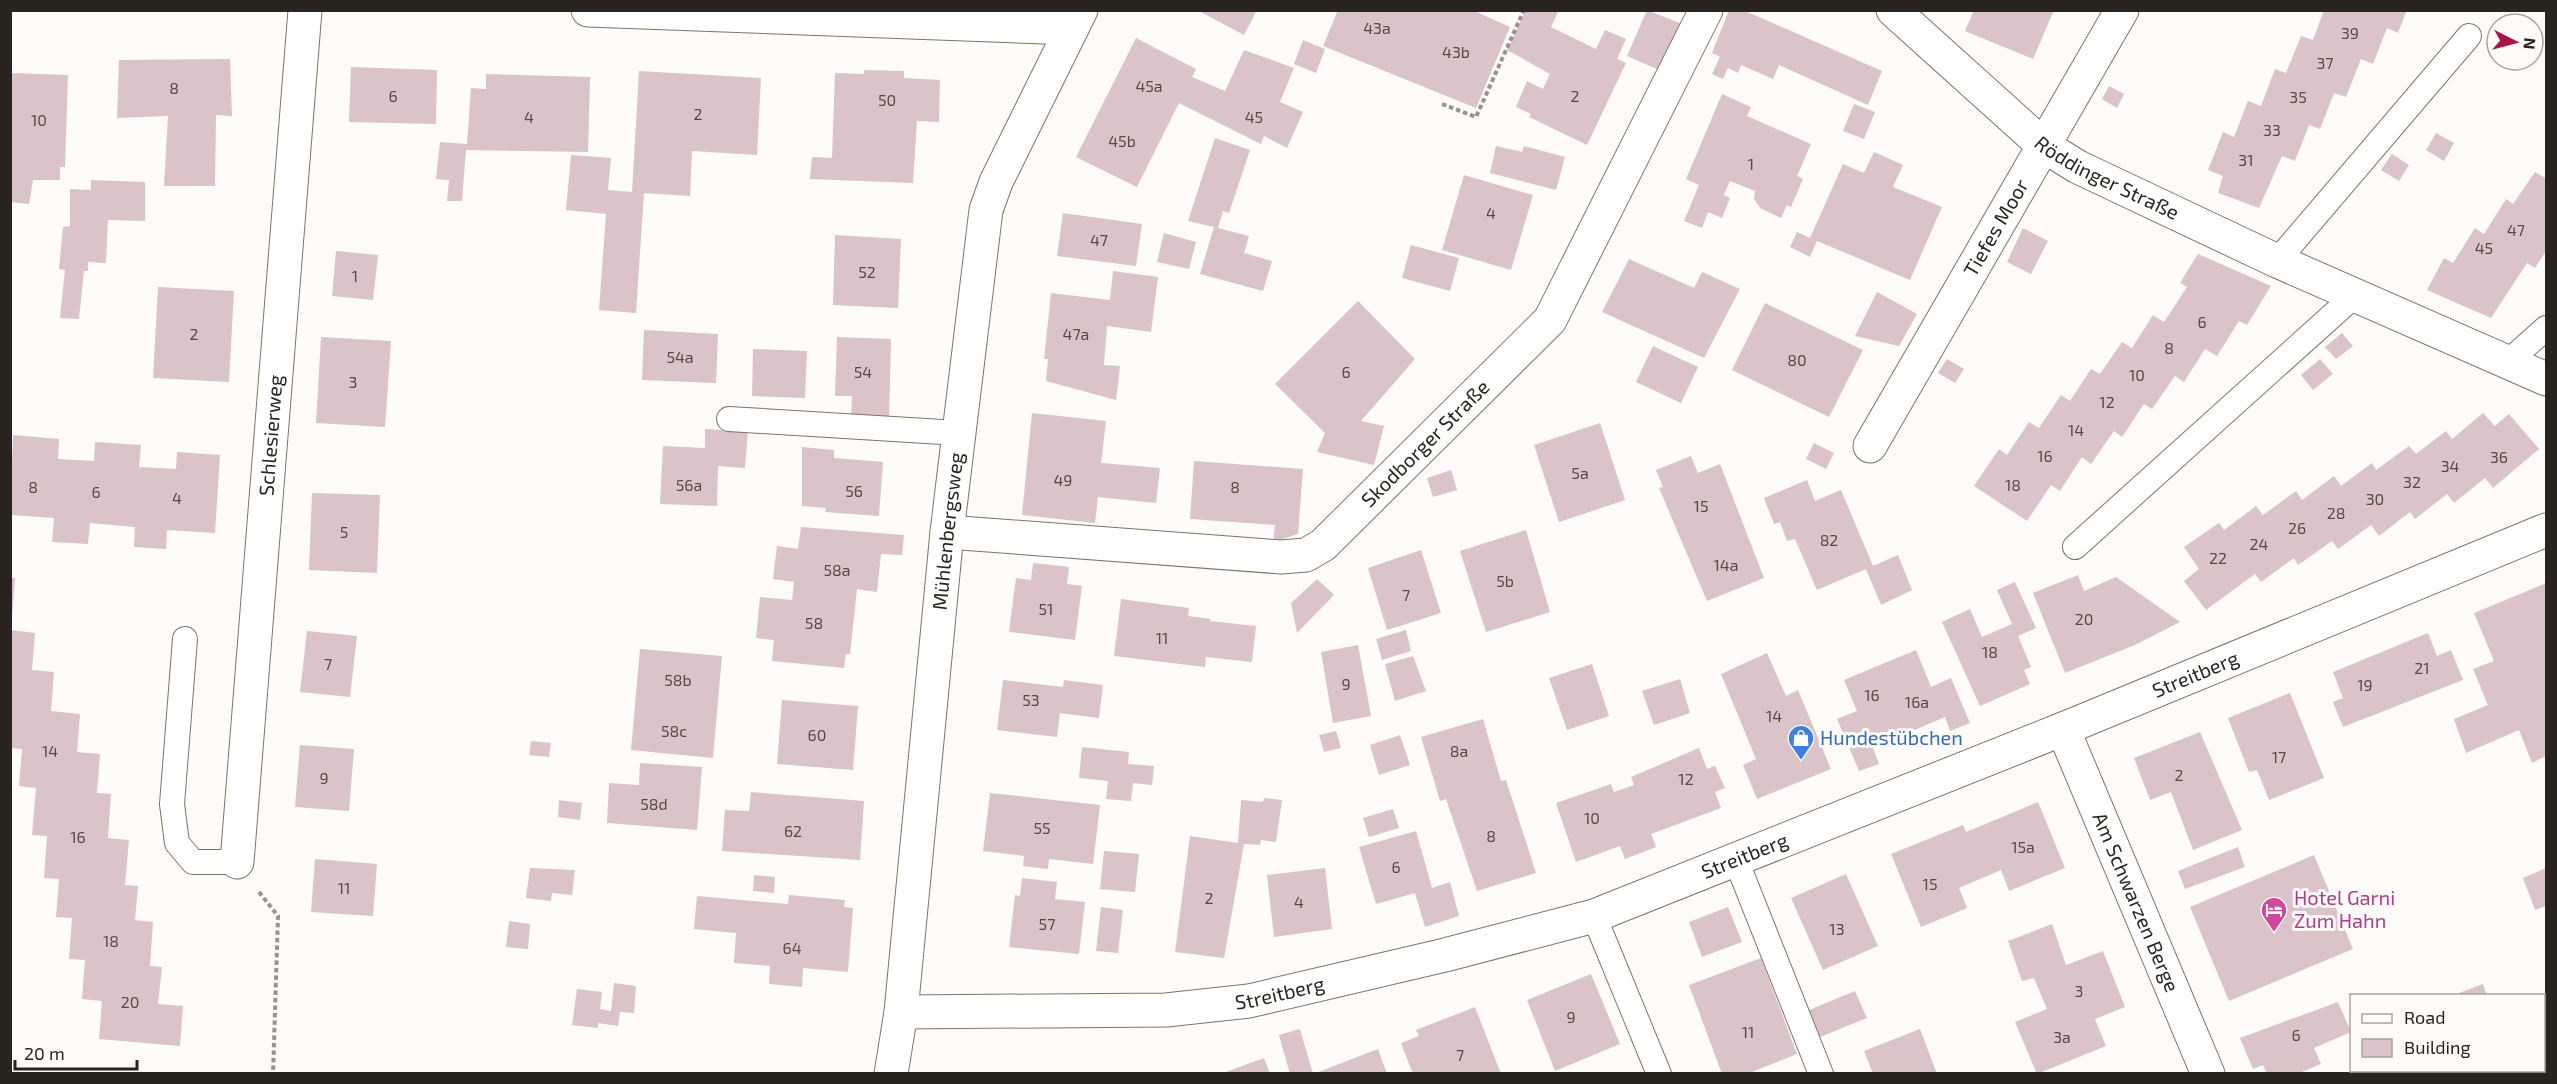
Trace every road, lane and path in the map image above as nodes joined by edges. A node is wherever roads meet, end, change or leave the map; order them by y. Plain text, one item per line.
1 (305, 10) edge
2 (588, 10) edge
3 (1524, 10) edge
4 (1706, 10) edge
5 (1893, 10) edge
6 (2122, 10) edge
7 (1077, 19) edge
8 (2469, 36) dead end
9 (1442, 104) dead end
10 (2044, 146) junction
11 (2277, 261) junction
12 (2354, 296) junction
13 (2547, 328) edge
14 (2508, 362) junction
15 (2547, 379) edge
16 (729, 419) dead end
17 (959, 433) junction
18 (1870, 446) dead end
19 (2547, 530) edge
20 (947, 532) junction
21 (2075, 547) dead end
22 (185, 639) dead end
23 (2063, 729) junction
24 (1736, 860) junction
25 (237, 862) junction
26 (1594, 916) junction
27 (901, 1012) junction
28 (273, 1074) edge
29 (891, 1074) edge
30 (1659, 1074) edge
31 (1821, 1074) edge
32 (2208, 1074) edge

1 - 25 street, Schlesierweg
2 - 7 street
3 - 9 path
4 - 20 street, Skodborger Straße
5 - 10 street, Röddinger Straße
6 - 10 street, Tiefes Moor
7 - 17 street, Mühlenbergsweg
8 - 11 lane
10 - 11 street, Röddinger Straße
10 - 18 street, Tiefes Moor
11 - 12 street, Röddinger Straße
12 - 14 street, Röddinger Straße
12 - 21 lane
13 - 14 lane
14 - 15 street, Röddinger Straße
16 - 17 lane
17 - 20 street, Mühlenbergsweg
19 - 23 street, Streitberg
20 - 27 street, Mühlenbergsweg
22 - 25 lane
23 - 24 street, Streitberg
23 - 32 street, Am Schwarzen Berge
24 - 26 street, Streitberg
24 - 31 lane
25 - 28 path
26 - 27 street, Streitberg
26 - 30 lane
27 - 29 street, Mühlenbergsweg

